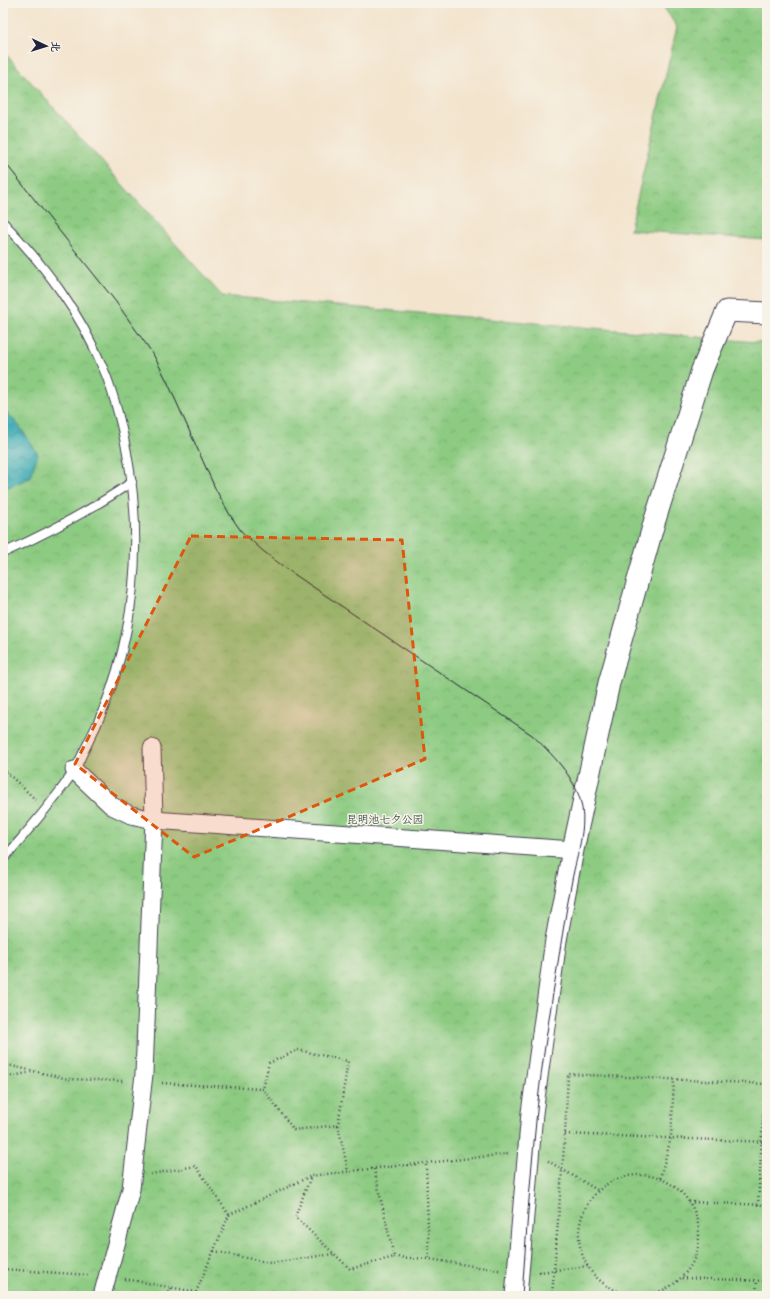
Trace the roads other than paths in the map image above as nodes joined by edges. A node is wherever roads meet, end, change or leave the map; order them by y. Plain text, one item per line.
1 (3, 222) edge
2 (767, 313) edge
3 (132, 482) junction
4 (3, 553) edge
5 (152, 748) dead end
6 (74, 770) junction
7 (154, 820) junction
8 (573, 850) junction
9 (3, 860) edge
10 (102, 1296) edge
11 (516, 1296) edge

1 - 3 lane
2 - 8 street
3 - 4 lane
3 - 6 lane
5 - 7 street
6 - 7 street
6 - 9 lane
7 - 8 street
7 - 10 street
8 - 11 street

